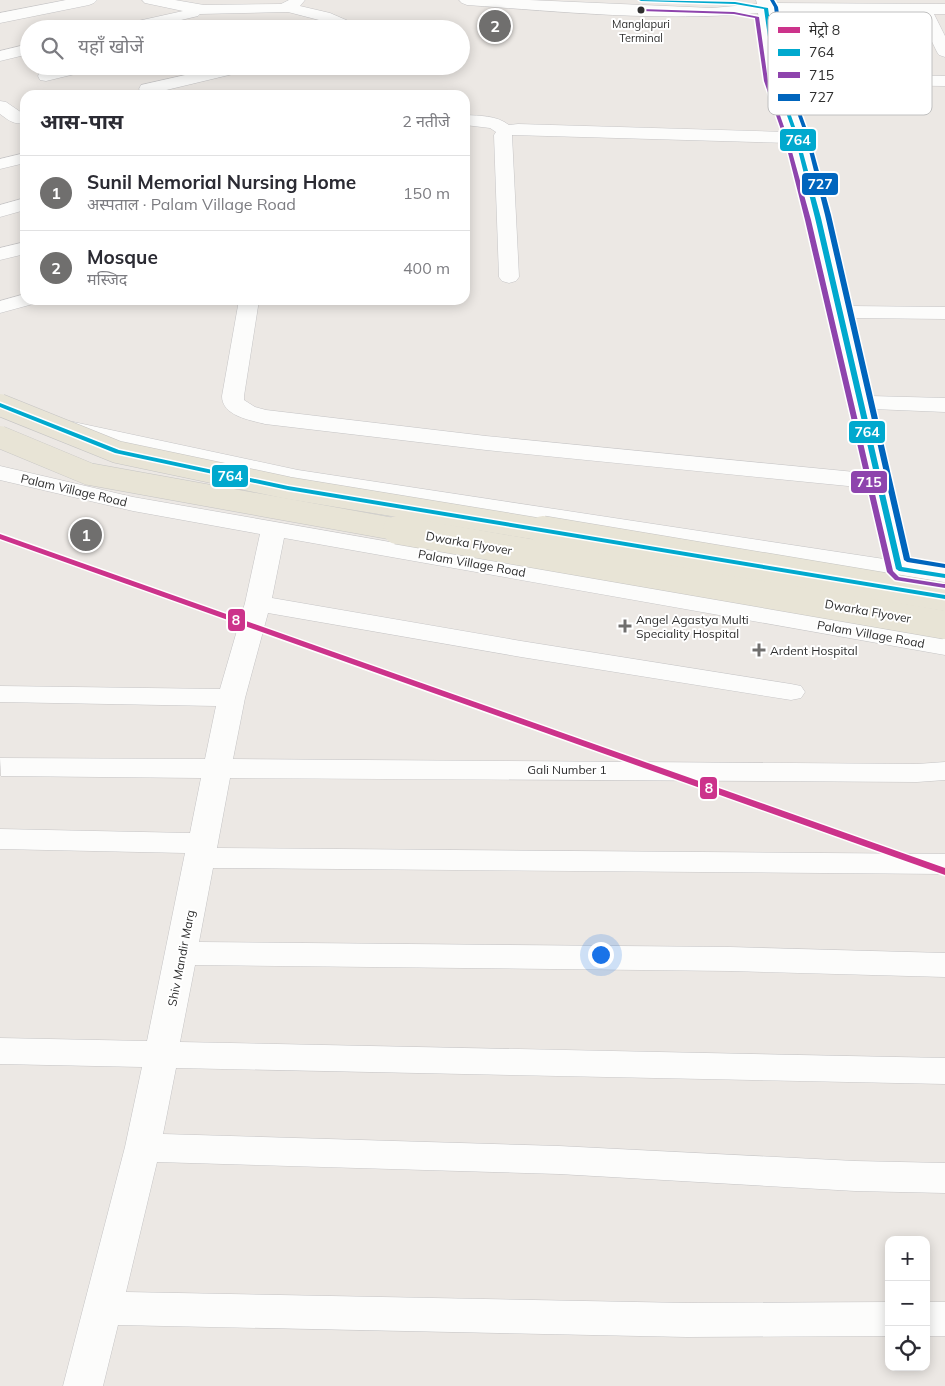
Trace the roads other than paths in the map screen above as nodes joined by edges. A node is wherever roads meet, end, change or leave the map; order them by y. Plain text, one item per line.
1 (89, 0) edge
2 (150, 0) edge
3 (467, 0) edge
4 (642, 0) edge
5 (293, 4) edge
6 (765, 4) edge
7 (924, 9) junction
8 (945, 9) edge
9 (204, 10) junction
10 (925, 12) edge
11 (324, 16) junction
12 (0, 18) edge
13 (160, 20) edge
14 (307, 20) edge
15 (333, 20) edge
16 (768, 24) edge
17 (932, 25) edge
18 (20, 51) edge
19 (945, 52) edge
20 (0, 56) edge
21 (50, 75) edge
22 (208, 75) edge
23 (46, 76) dead end
24 (932, 81) edge
25 (945, 81) edge
26 (148, 90) edge
27 (0, 106) edge
28 (789, 115) edge
29 (470, 121) edge
30 (0, 123) edge
31 (505, 131) junction
32 (797, 138) junction
33 (20, 159) edge
34 (0, 164) edge
35 (20, 205) edge
36 (0, 211) edge
37 (20, 249) edge
38 (0, 254) edge
39 (509, 277) dead end
40 (20, 302) edge
41 (248, 305) edge
42 (0, 307) edge
43 (840, 312) junction
44 (945, 314) edge
45 (860, 402) junction
46 (0, 405) edge
47 (945, 405) edge
48 (0, 417) edge
49 (0, 437) edge
50 (0, 473) edge
51 (879, 482) junction
52 (274, 529) junction
53 (899, 569) junction
54 (945, 576) edge
55 (945, 598) edge
56 (258, 604) junction
57 (945, 625) edge
58 (899, 639) junction
59 (945, 647) edge
60 (791, 692) dead end
61 (0, 694) edge
62 (231, 698) junction
63 (1, 767) edge
64 (218, 768) junction
65 (945, 771) edge
66 (0, 839) edge
67 (201, 850) junction
68 (945, 864) edge
69 (182, 954) junction
70 (945, 965) edge
71 (0, 1051) edge
72 (161, 1053) junction
73 (945, 1071) edge
74 (142, 1148) junction
75 (945, 1178) edge
76 (102, 1308) junction
77 (885, 1319) edge
78 (930, 1319) edge
79 (945, 1319) edge
80 (83, 1386) edge

1 - 12 street
2 - 9 street
3 - 6 street
4 - 6 street
5 - 9 street
5 - 11 street
6 - 7 street
6 - 16 street
7 - 8 street
7 - 10 street
9 - 13 street
11 - 14 street
11 - 15 street
17 - 19 street
18 - 20 street
21 - 23 street
22 - 26 street
24 - 25 street
27 - 30 street
28 - 32 street
29 - 31 street
31 - 32 street
31 - 39 street
32 - 43 street
33 - 34 street
35 - 36 street
37 - 38 street
40 - 42 street
41 - 51 street
43 - 44 street
43 - 45 street
45 - 47 street
45 - 51 street
46 - 55 main road, Dwarka Flyover, bridge
48 - 53 street
49 - 57 main road, Dwarka Flyover, bridge
50 - 52 street, Palam Village Road
51 - 53 street
52 - 56 street, Shiv Mandir Marg
52 - 58 street, Palam Village Road
53 - 54 street
53 - 58 street
56 - 60 street
56 - 62 street, Shiv Mandir Marg
58 - 59 street, Palam Village Road
61 - 62 street
62 - 64 street, Shiv Mandir Marg
63 - 64 street, Gali Number 1
64 - 65 street, Gali Number 1
64 - 67 street, Shiv Mandir Marg
66 - 67 street
67 - 68 street
67 - 69 street, Shiv Mandir Marg
69 - 70 street
69 - 72 street, Shiv Mandir Marg
71 - 72 street
72 - 73 street
72 - 74 street, Shiv Mandir Marg
74 - 75 street
74 - 76 street, Shiv Mandir Marg
76 - 77 street
76 - 80 street, Shiv Mandir Marg
78 - 79 street

